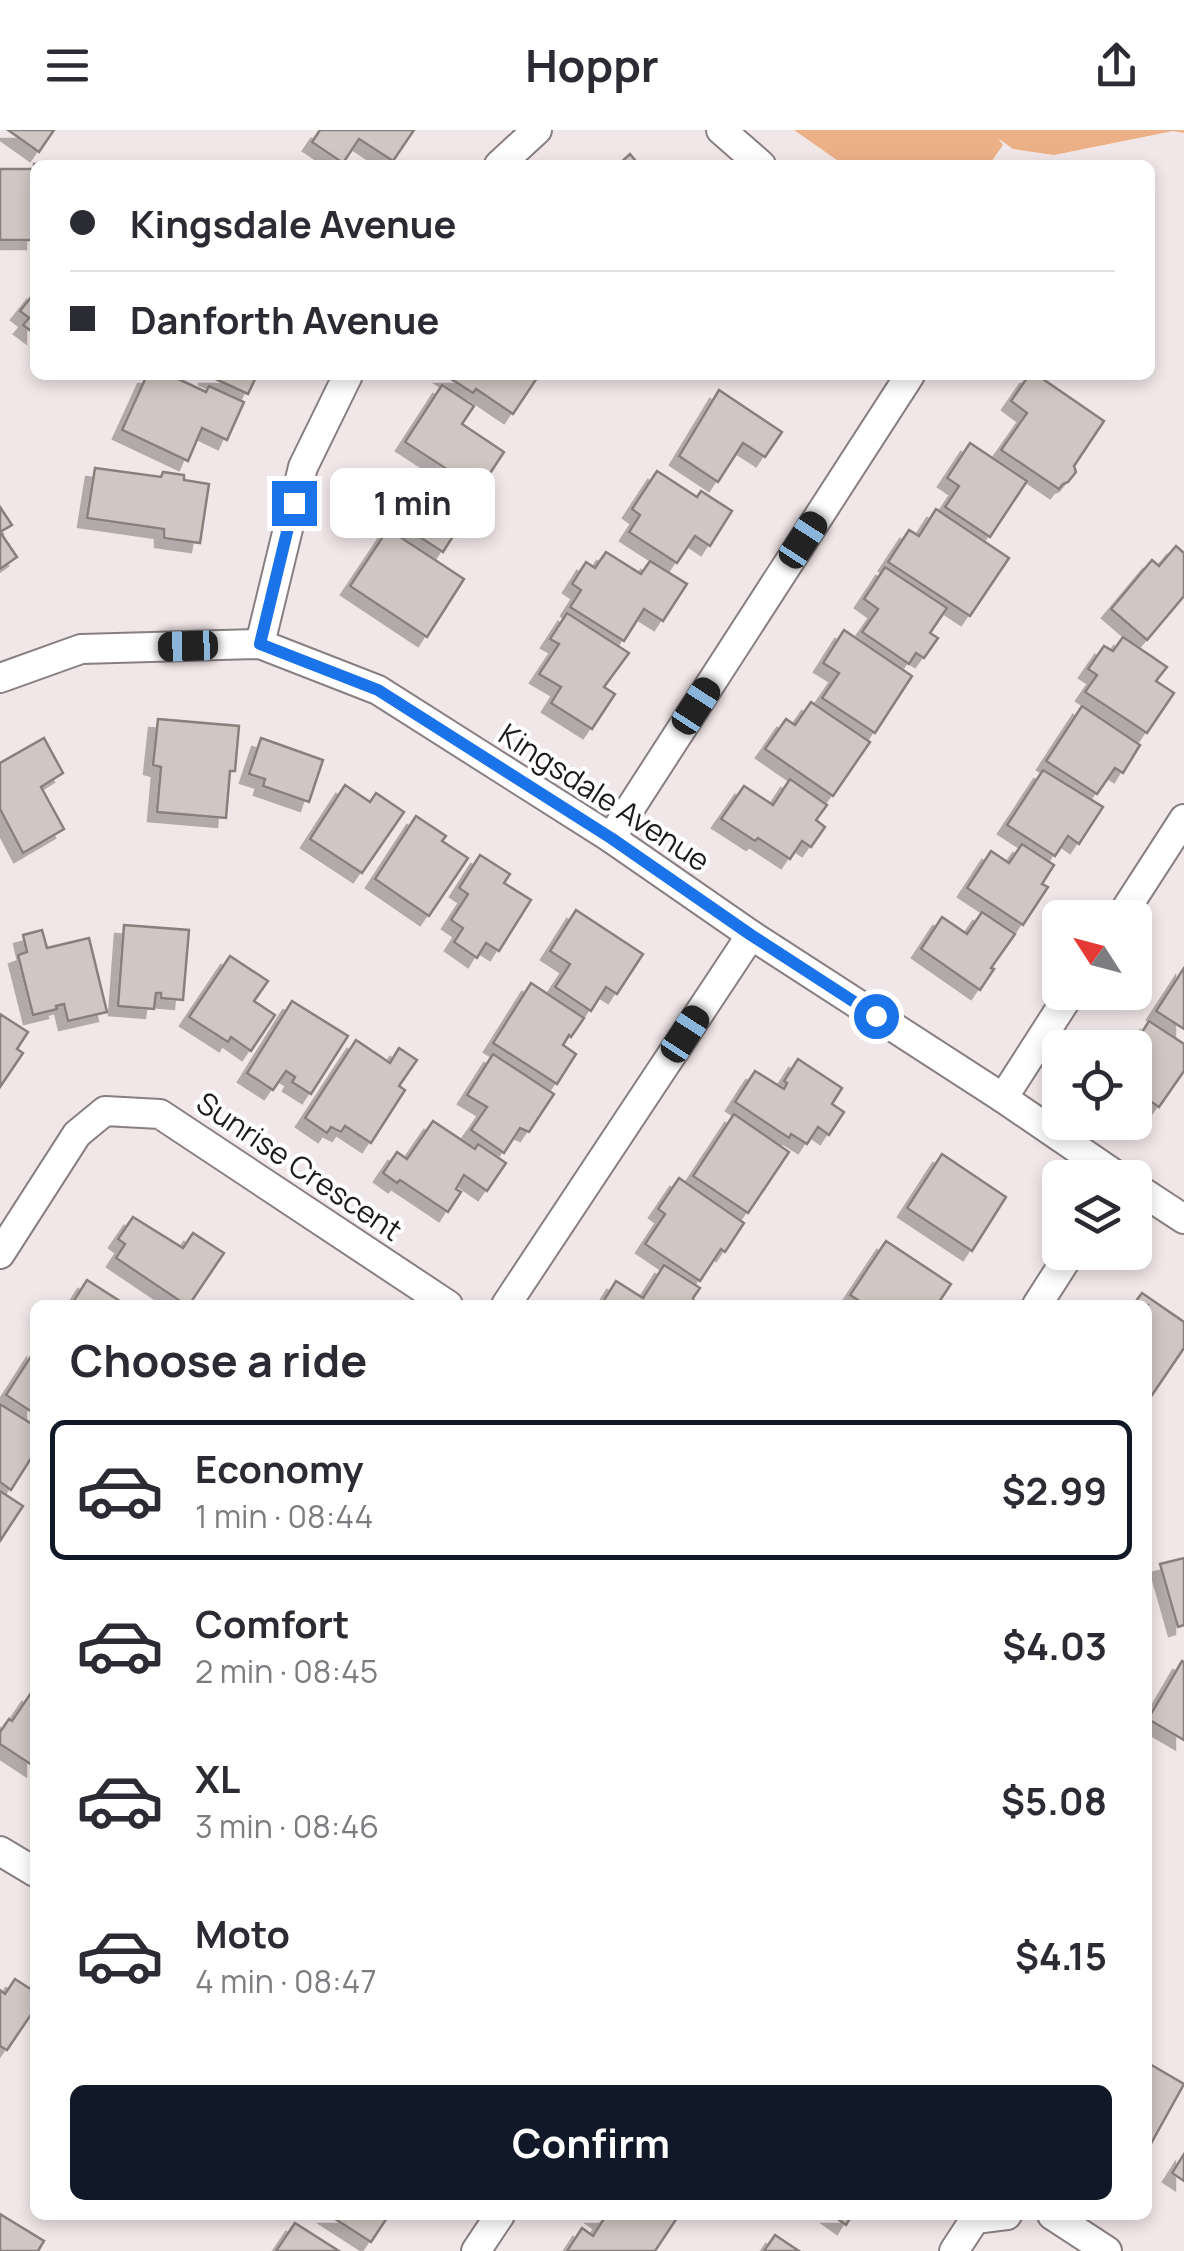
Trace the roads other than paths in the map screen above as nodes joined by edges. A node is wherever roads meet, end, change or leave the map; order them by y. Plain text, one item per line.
1 (537, 130) edge
2 (720, 130) edge
3 (504, 160) edge
4 (755, 160) edge
5 (346, 380) edge
6 (907, 380) edge
7 (260, 644) junction
8 (0, 678) edge
9 (1184, 818) edge
10 (611, 838) junction
11 (1132, 900) edge
12 (751, 935) junction
13 (1060, 1010) edge
14 (1003, 1098) junction
15 (1094, 1160) edge
16 (1152, 1198) edge
17 (1184, 1219) edge
18 (0, 1254) edge
19 (1059, 1270) edge
20 (440, 1300) edge
21 (509, 1300) edge
22 (1040, 1300) edge
23 (0, 1851) edge
24 (30, 1869) edge
25 (497, 2220) edge
26 (975, 2220) edge
27 (1060, 2220) edge
28 (476, 2251) edge
29 (954, 2251) edge
30 (1108, 2251) edge

1 - 3 street
2 - 4 street
5 - 7 street
6 - 10 street
7 - 8 street, Kingsdale Avenue
7 - 10 street, Kingsdale Avenue
9 - 11 street
10 - 12 street, Kingsdale Avenue
12 - 14 street, Kingsdale Avenue
12 - 21 street
13 - 14 street
14 - 15 street, Kingsdale Avenue
16 - 17 street
18 - 20 street, Sunrise Crescent
19 - 22 street
23 - 24 street
25 - 28 street
26 - 29 street
27 - 30 street

